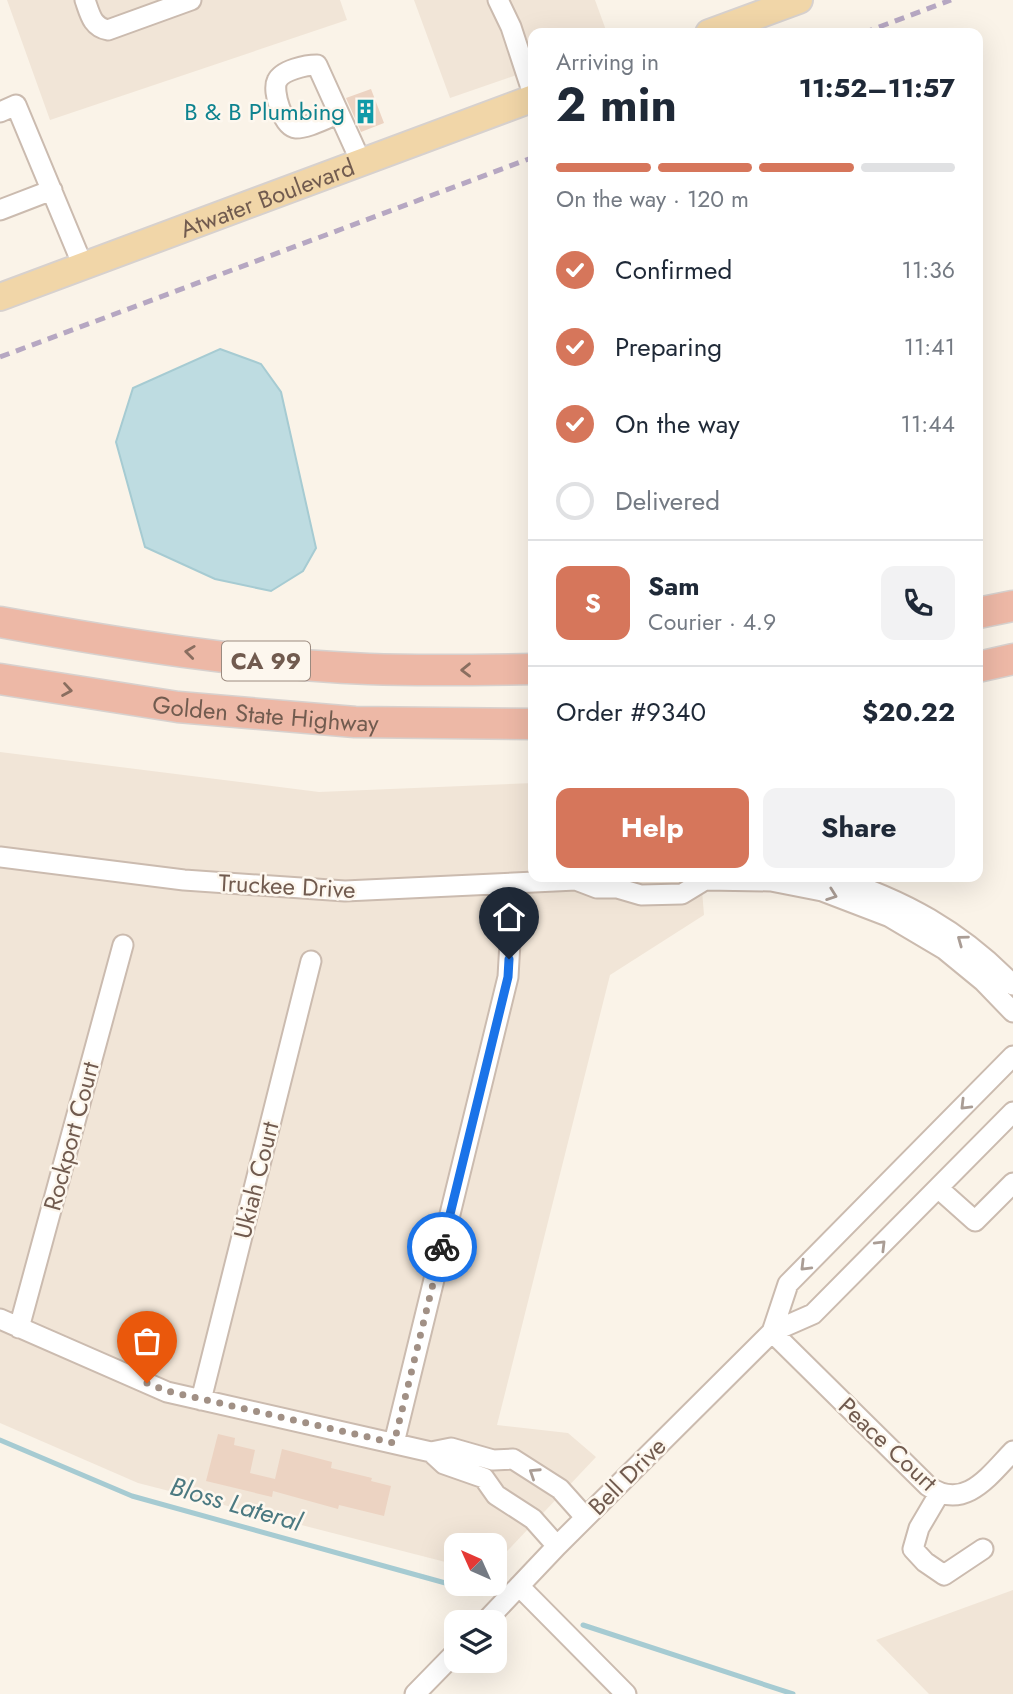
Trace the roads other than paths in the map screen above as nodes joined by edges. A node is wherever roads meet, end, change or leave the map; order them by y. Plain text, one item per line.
1 (85, 0) edge
2 (191, 0) edge
3 (498, 0) edge
4 (517, 0) edge
5 (784, 3) edge
6 (511, 27) junction
7 (722, 28) edge
8 (528, 79) edge
9 (528, 100) edge
10 (0, 112) edge
11 (338, 114) dead end
12 (361, 162) junction
13 (52, 190) junction
14 (0, 210) edge
15 (83, 265) junction
16 (0, 297) edge
17 (1013, 606) edge
18 (983, 612) edge
19 (0, 622) edge
20 (1013, 659) edge
21 (983, 666) edge
22 (528, 669) edge
23 (0, 680) edge
24 (528, 724) edge
25 (0, 857) edge
26 (528, 882) edge
27 (586, 882) edge
28 (628, 882) edge
29 (800, 882) edge
30 (846, 882) edge
31 (503, 884) junction
32 (686, 885) edge
33 (641, 895) junction
34 (920, 923) junction
35 (123, 945) dead end
36 (311, 961) dead end
37 (1013, 985) edge
38 (1013, 1013) edge
39 (1013, 1056) edge
40 (1013, 1112) edge
41 (1013, 1184) edge
42 (938, 1188) junction
43 (0, 1319) edge
44 (19, 1328) junction
45 (772, 1332) junction
46 (201, 1399) junction
47 (394, 1443) junction
48 (1013, 1451) edge
49 (431, 1452) junction
50 (493, 1460) junction
51 (484, 1478) junction
52 (939, 1494) junction
53 (585, 1517) junction
54 (557, 1546) junction
55 (984, 1549) dead end
56 (519, 1586) junction
57 (496, 1610) edge
58 (444, 1664) edge
59 (415, 1694) edge
60 (626, 1694) edge

1 - 2 street
3 - 6 street
4 - 6 street
5 - 7 main road
6 - 8 street
9 - 12 main road, Atwater Boulevard
10 - 13 street
11 - 12 street
12 - 15 main road, Atwater Boulevard
13 - 14 street
13 - 15 street
15 - 16 main road, Atwater Boulevard
17 - 18 highway
22 -> 19 highway, Golden State Highway / CA 99
20 - 21 highway
23 -> 24 highway, Golden State Highway / CA 99
25 - 31 street, Truckee Drive
26 - 31 street, Truckee Drive
27 - 33 street, Truckee Drive
28 - 33 street
29 -> 34 street, Truckee Drive
30 - 34 street, Truckee Drive
31 - 47 street
32 - 33 street, Truckee Drive
37 -> 34 street, Truckee Drive
34 - 38 street, Truckee Drive
35 - 44 street, Rockport Court
36 - 46 street, Ukiah Court
39 -> 45 street, Bell Drive
40 - 42 street, Bell Drive
41 - 42 street
45 -> 42 street, Bell Drive
43 - 44 street
44 - 46 street
45 - 52 street, Peace Court
45 - 53 street, Bell Drive
46 - 47 street
47 - 49 street
48 - 52 street, Peace Court
49 - 50 street
49 - 51 street
50 - 51 street
53 -> 50 street
51 - 54 street
52 - 55 street
53 - 54 street, Bell Drive
54 - 56 street, Bell Drive
56 - 57 street, Bell Drive
56 - 60 street
58 - 59 street

